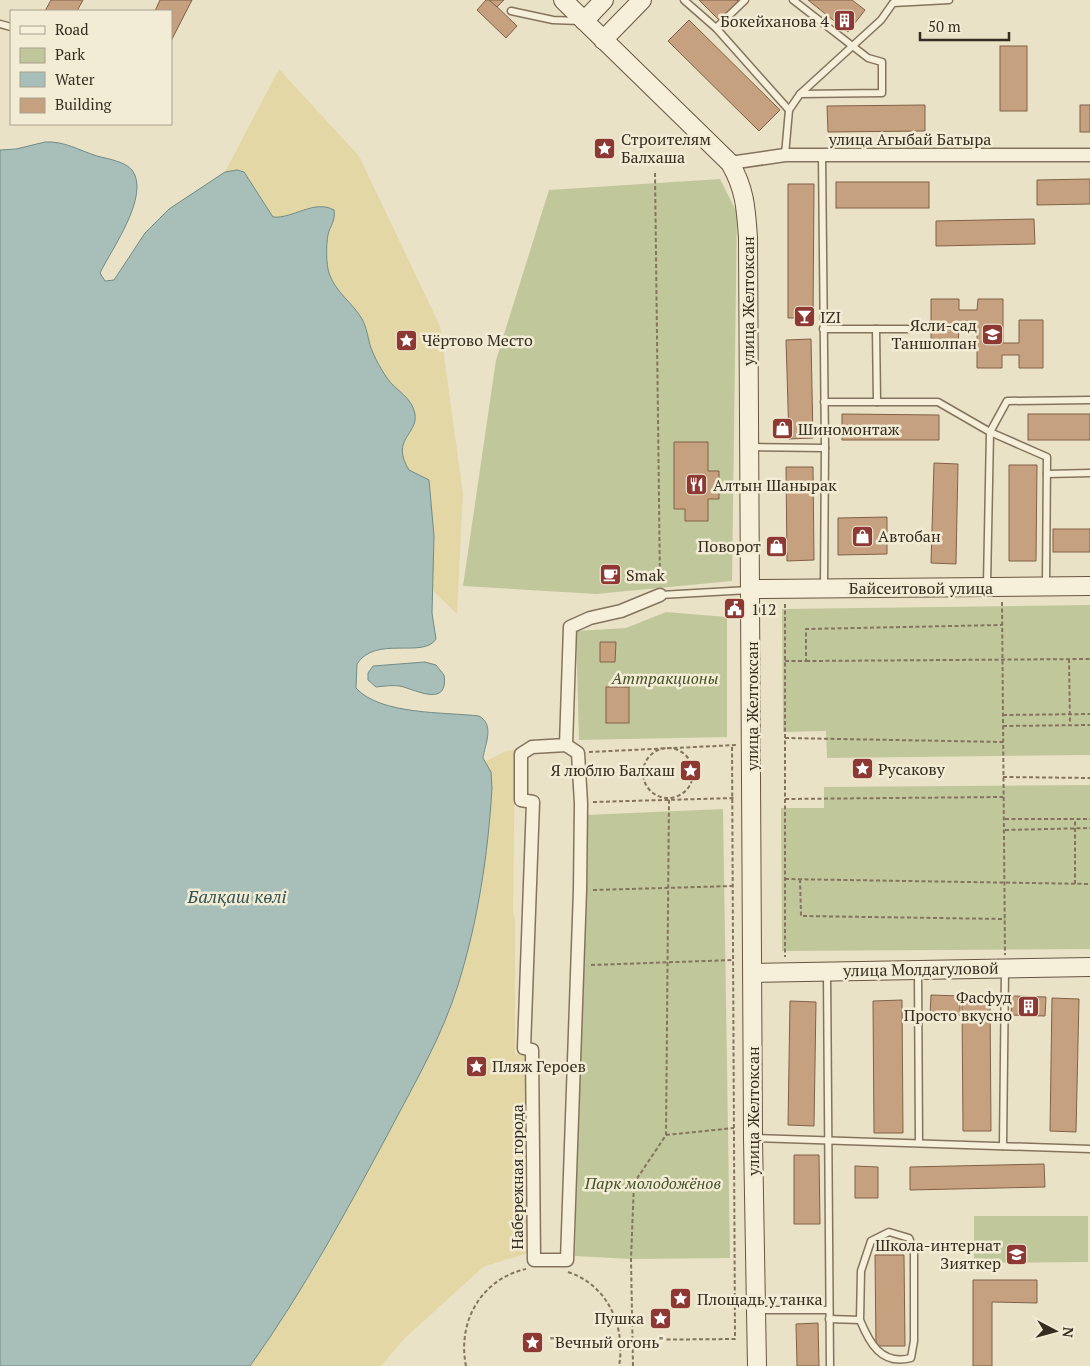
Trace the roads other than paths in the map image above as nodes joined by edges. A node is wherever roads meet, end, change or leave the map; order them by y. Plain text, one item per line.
1 (563, 0) edge
2 (604, 0) edge
3 (642, 0) edge
4 (684, 0) edge
5 (745, 0) edge
6 (794, 0) edge
7 (949, 0) edge
8 (892, 2) edge
9 (511, 11) dead end
10 (584, 21) junction
11 (716, 28) junction
12 (603, 40) junction
13 (852, 46) junction
14 (800, 94) junction
15 (789, 110) junction
16 (785, 155) junction
17 (822, 155) junction
18 (1090, 155) edge
19 (730, 163) junction
20 (823, 329) junction
21 (876, 329) junction
22 (908, 329) dead end
23 (1090, 400) edge
24 (824, 402) junction
25 (877, 402) junction
26 (990, 432) junction
27 (749, 447) junction
28 (825, 448) junction
29 (1090, 473) edge
30 (1047, 474) junction
31 (1090, 586) edge
32 (994, 587) junction
33 (1046, 587) junction
34 (752, 589) junction
35 (824, 589) junction
36 (660, 595) joint
37 (566, 745) junction
38 (1090, 967) edge
39 (1005, 968) junction
40 (918, 969) junction
41 (827, 970) junction
42 (753, 973) junction
43 (753, 1138) junction
44 (827, 1140) junction
45 (919, 1143) junction
46 (1003, 1146) junction
47 (1090, 1148) edge
48 (756, 1310) junction
49 (829, 1310) junction
50 (829, 1319) junction
51 (860, 1320) junction
52 (757, 1366) edge
53 (830, 1366) edge

1 - 10 street, улица Желтоксан
2 - 10 street
3 - 12 street
4 - 11 lane
5 - 11 lane
6 - 13 lane
7 - 8 lane
8 - 13 lane
9 - 10 lane
10 - 12 street, улица Желтоксан
11 - 15 lane
12 - 19 street, улица Желтоксан
13 - 14 lane
13 - 14 lane
14 - 15 lane
15 - 16 lane
16 - 17 street, улица Агыбай Батыра
16 - 19 street, улица Агыбай Батыра
17 - 18 street, улица Агыбай Батыра
17 - 20 lane
19 - 27 street, улица Желтоксан
20 - 21 lane
20 - 24 lane
21 - 22 lane
21 - 25 lane
23 - 26 lane
24 - 25 lane
24 - 28 lane
25 - 26 lane
26 - 30 lane
26 - 32 lane
27 - 28 lane
27 - 34 street, улица Желтоксан
28 - 35 lane
29 - 30 lane
30 - 33 lane
31 - 33 street, Байсеитовой улица
32 - 33 street, Байсеитовой улица
32 - 35 street, Байсеитовой улица
34 - 35 street, Байсеитовой улица
34 - 36 lane
34 - 42 street, улица Желтоксан
36 - 37 street
37 - 37 street, Набережная города
38 - 39 street, улица Молдагуловой
39 - 40 street, улица Молдагуловой
39 - 46 lane
40 - 41 street, улица Молдагуловой
40 - 45 lane
41 - 42 street, улица Молдагуловой
41 - 44 lane
42 - 43 street, улица Желтоксан
43 - 44 lane
43 - 48 street, улица Желтоксан
44 - 45 lane
44 - 49 lane
45 - 46 lane
46 - 47 lane
48 - 49 lane
48 - 52 street, улица Желтоксан
49 - 50 lane
50 - 51 lane
50 - 53 lane
51 - 51 lane

